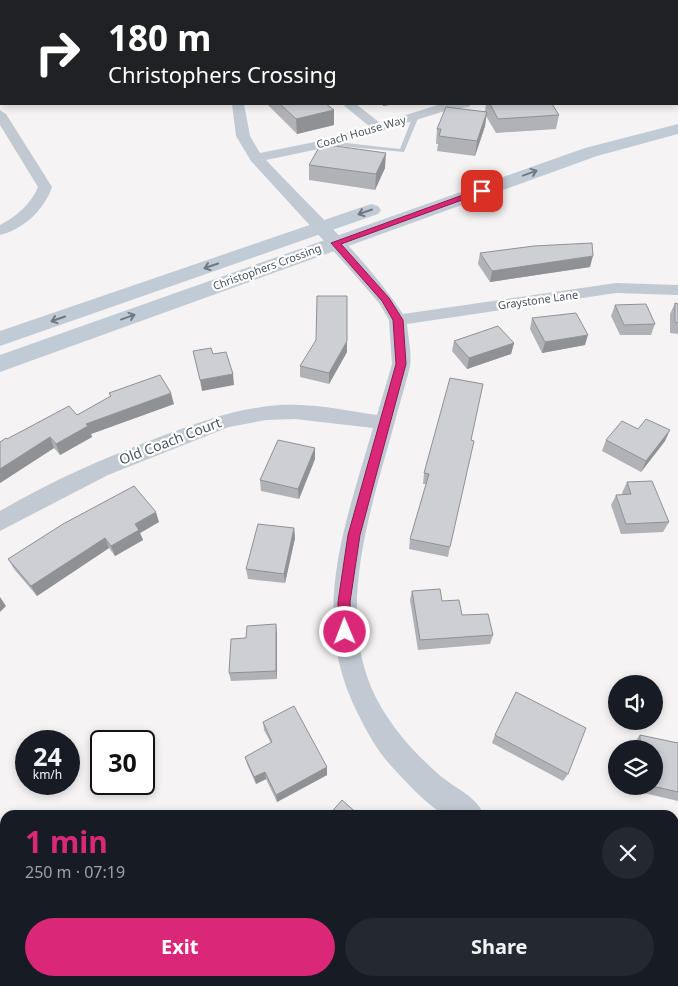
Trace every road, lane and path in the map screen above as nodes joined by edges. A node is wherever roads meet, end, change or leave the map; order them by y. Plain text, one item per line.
1 (238, 105) edge
2 (349, 105) edge
3 (456, 105) edge
4 (0, 114) edge
5 (678, 114) edge
6 (416, 116) junction
7 (378, 128) junction
8 (678, 129) edge
9 (328, 143) junction
10 (256, 158) junction
11 (448, 183) dead end
12 (393, 202) dead end
13 (0, 230) edge
14 (328, 235) junction
15 (678, 290) edge
16 (398, 320) junction
17 (0, 339) edge
18 (0, 364) edge
19 (384, 423) junction
20 (0, 522) edge
21 (463, 810) edge

1 - 10 street
2 - 7 street
3 - 6 street, Coach House Way
4 - 13 street
5 - 11 street
6 - 7 street, Coach House Way
6 - 9 lane
7 - 9 street, Coach House Way
14 -> 8 street, Christophers Crossing
9 - 10 street, Coach House Way
10 - 14 street
12 -> 14 street, Christophers Crossing
14 - 16 street
14 -> 17 street, Christophers Crossing
18 -> 14 street, Christophers Crossing
15 - 16 street, Graystone Lane
16 - 19 street
19 - 20 street, Old Coach Court
19 - 21 street

